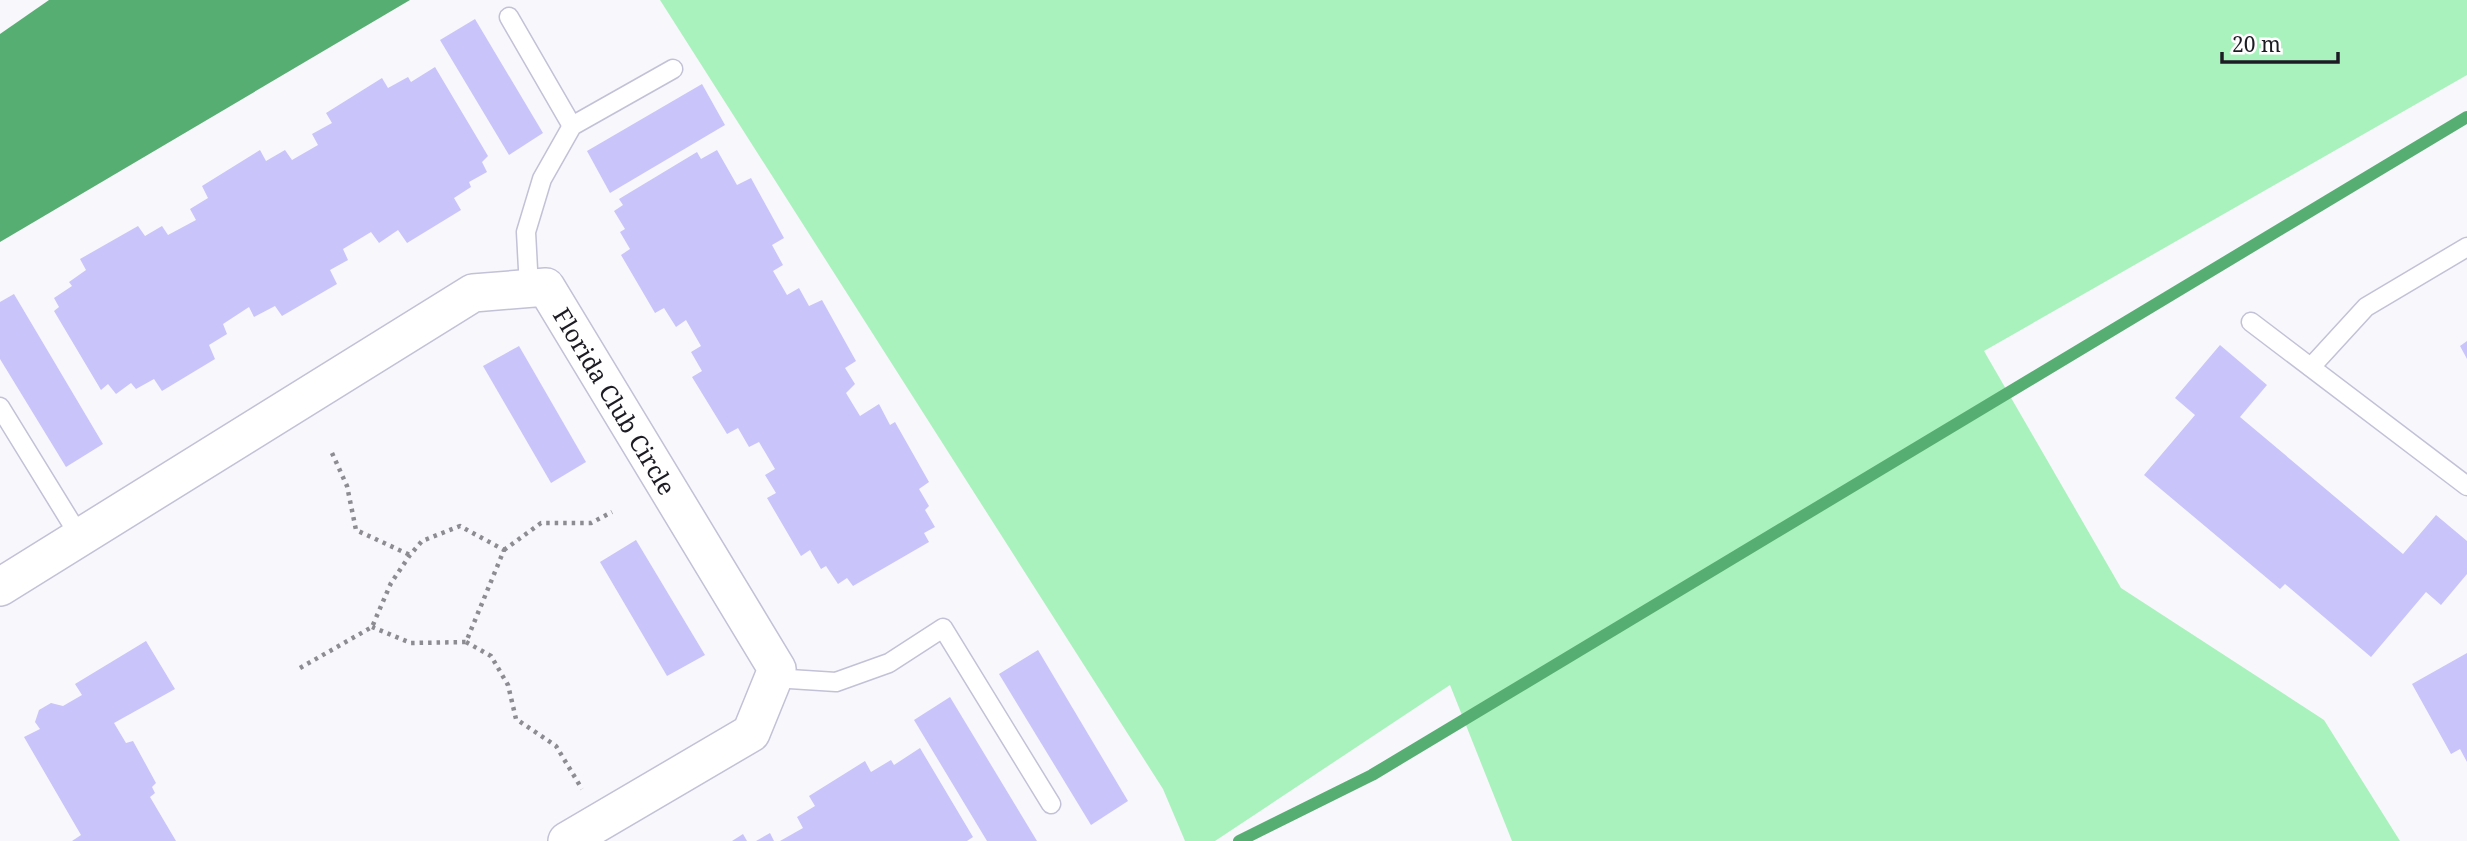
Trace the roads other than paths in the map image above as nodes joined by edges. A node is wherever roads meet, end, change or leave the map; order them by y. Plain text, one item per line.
1 (509, 17) dead end
2 (673, 69) dead end
3 (572, 126) junction
4 (2467, 247) edge
5 (529, 288) junction
6 (2251, 322) dead end
7 (2311, 367) junction
8 (0, 407) edge
9 (2467, 486) edge
10 (80, 537) junction
11 (0, 587) edge
12 (774, 678) junction
13 (1051, 804) dead end
14 (567, 841) edge

1 - 3 lane
2 - 3 lane
3 - 5 lane
4 - 7 lane
5 - 10 street, Florida Club Circle
5 - 12 street, Florida Club Circle
6 - 7 lane
7 - 9 lane
8 - 10 lane
10 - 11 street, Florida Club Circle
12 - 13 lane
12 - 14 street

